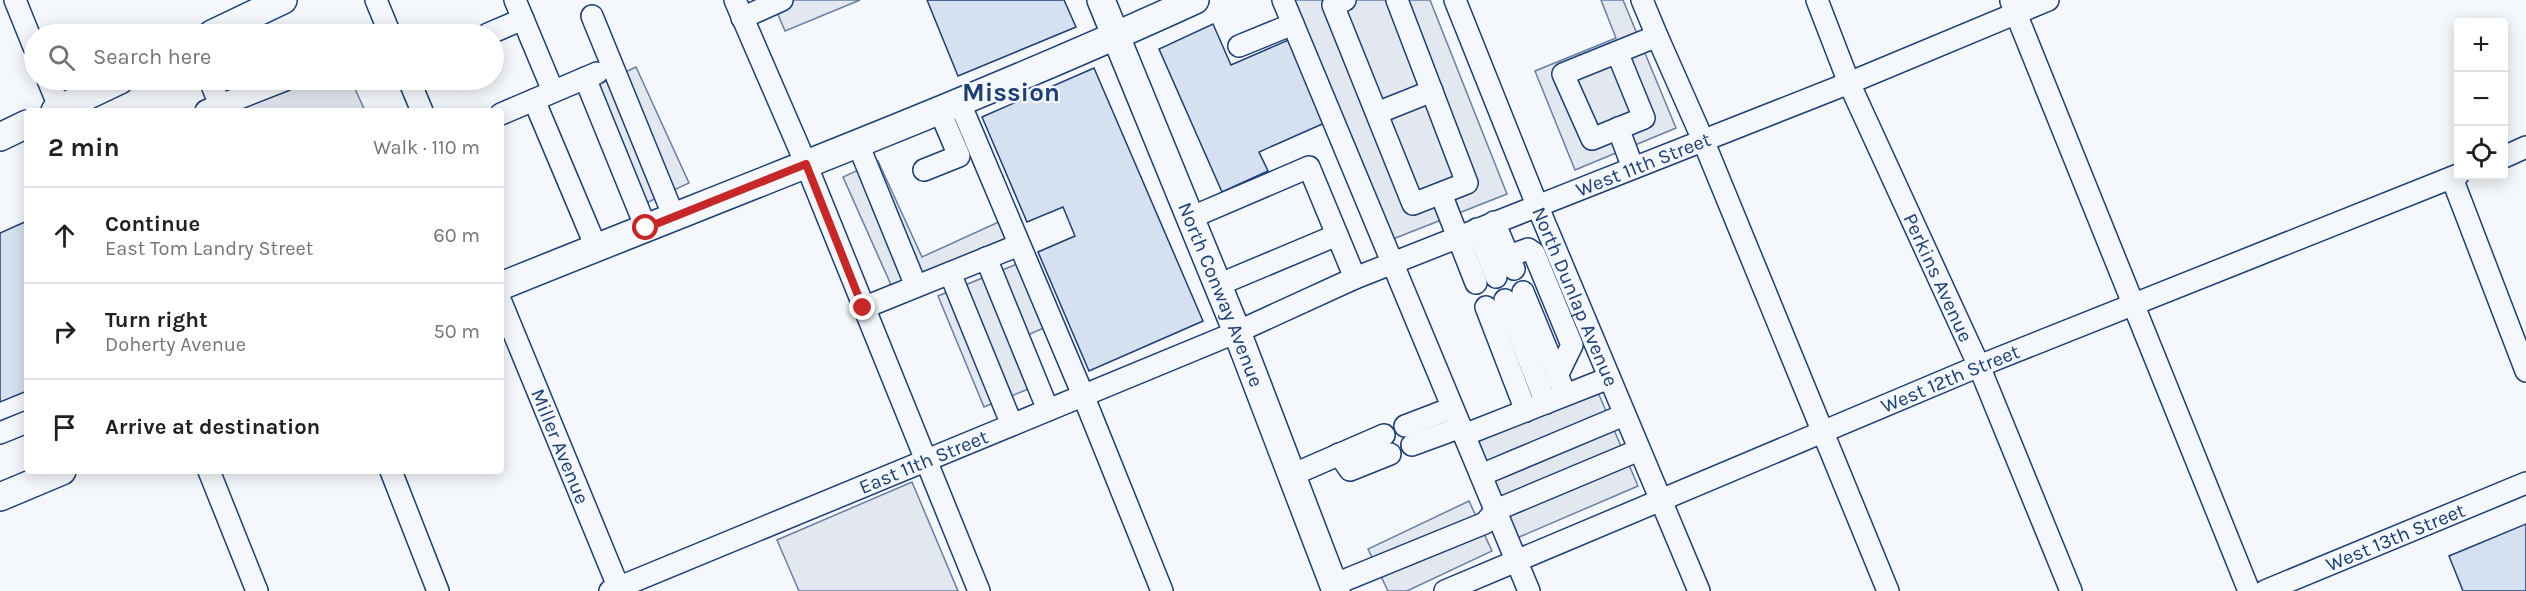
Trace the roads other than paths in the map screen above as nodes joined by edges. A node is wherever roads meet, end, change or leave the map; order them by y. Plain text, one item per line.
1 (15, 0) edge
2 (283, 0) edge
3 (376, 0) edge
4 (782, 0) edge
5 (1101, 0) edge
6 (1195, 0) edge
7 (1283, 0) edge
8 (1345, 0) edge
9 (1397, 0) edge
10 (1455, 0) edge
11 (1642, 0) edge
12 (1817, 0) edge
13 (2048, 0) edge
14 (2013, 7) edge
15 (738, 9) edge
16 (519, 10) edge
17 (592, 16) dead end
18 (25, 24) edge
19 (233, 24) edge
20 (386, 24) edge
21 (501, 24) edge
22 (1293, 24) junction
23 (1116, 36) junction
24 (1657, 36) junction
25 (1239, 46) dead end
26 (1617, 52) junction
27 (612, 66) junction
28 (585, 78) junction
29 (1850, 83) junction
30 (51, 90) edge
31 (99, 90) edge
32 (212, 90) edge
33 (261, 90) edge
34 (413, 90) edge
35 (1432, 91) junction
36 (544, 95) junction
37 (949, 105) junction
38 (56, 108) edge
39 (61, 108) edge
40 (216, 108) edge
41 (218, 108) edge
42 (421, 108) edge
43 (504, 113) edge
44 (1377, 113) junction
45 (24, 125) edge
46 (1618, 128) junction
47 (0, 137) edge
48 (1703, 140) junction
49 (858, 144) junction
50 (2526, 147) edge
51 (2508, 155) edge
52 (806, 164) junction
53 (1633, 168) junction
54 (924, 170) dead end
55 (2454, 176) edge
56 (2456, 180) edge
57 (1441, 194) junction
58 (1537, 205) junction
59 (674, 217) junction
60 (1190, 218) junction
61 (646, 228) junction
62 (1476, 229) junction
63 (1337, 235) junction
64 (1019, 244) junction
65 (596, 248) junction
66 (986, 258) junction
67 (1392, 263) junction
68 (1499, 271) junction
69 (950, 273) junction
70 (1355, 278) junction
71 (504, 285) edge
72 (1218, 285) junction
73 (916, 286) junction
74 (2134, 305) junction
75 (863, 308) junction
76 (504, 310) edge
77 (1237, 332) junction
78 (1979, 366) junction
79 (2526, 371) edge
80 (1609, 378) junction
81 (1083, 394) junction
82 (1549, 396) junction
83 (1452, 408) junction
84 (1048, 410) junction
85 (1624, 415) junction
86 (24, 423) edge
87 (1012, 425) junction
88 (1463, 431) junction
89 (1824, 431) junction
90 (0, 433) edge
91 (1387, 444) dead end
92 (1639, 450) junction
93 (926, 460) junction
94 (55, 474) edge
95 (210, 474) edge
96 (392, 474) edge
97 (1292, 475) junction
98 (1481, 475) junction
99 (2526, 483) edge
100 (0, 496) edge
101 (1660, 500) junction
102 (1496, 510) junction
103 (1517, 560) junction
104 (1335, 588) edge
105 (616, 590) edge
106 (256, 591) edge
107 (438, 591) edge
108 (979, 591) edge
109 (1162, 591) edge
110 (1445, 591) edge
111 (1529, 591) edge
112 (1700, 591) edge
113 (1888, 591) edge
114 (2071, 591) edge
115 (2249, 591) edge
116 (2265, 591) edge

1 - 18 street
2 - 19 main road
3 - 20 street
4 - 15 street
5 - 23 main road, North Conway Avenue
6 - 23 main road
7 - 22 street
8 - 44 street
9 - 35 street
10 - 58 street, North Dunlap Avenue
11 - 24 street
12 - 29 street, Perkins Avenue
13 - 14 street, West 11th Street
14 - 29 street, West 11th Street
14 - 74 street
15 - 52 street
16 - 21 street
16 - 36 street
17 - 27 street
22 - 25 street
22 - 67 street
23 - 37 main road
23 - 60 main road, North Conway Avenue
24 - 26 street
24 - 48 street
26 - 46 street
26 - 46 street
27 - 28 street
27 - 59 street
28 - 36 street
28 - 61 street
29 - 48 street, West 11th Street
29 - 78 street, Perkins Avenue
30 - 38 street
31 - 39 main road
32 - 40 street
33 - 41 street
34 - 42 street
35 - 44 street
35 - 57 street
36 - 43 street
36 - 65 street
37 - 49 main road
37 - 54 street
37 - 64 street
44 - 57 street
45 - 47 main road
46 - 53 street
48 - 53 street, West 11th Street
48 - 89 street
49 - 52 main road
49 - 73 street
50 - 51 street
52 - 59 main road
52 - 75 street
53 - 58 street, West 11th Street
55 - 74 street, West 12th Street
56 - 79 street
57 - 62 street
58 - 62 street, West 11th Street
58 - 80 street, North Dunlap Avenue
59 - 61 main road
60 - 63 street
60 - 72 main road, North Conway Avenue
61 - 65 main road
62 - 67 street, West 11th Street
62 - 68 street
62 - 68 street
63 - 70 street
63 - 72 street
64 - 66 street
64 - 81 street
65 - 71 main road
66 - 69 street
66 - 84 street
67 - 70 street, West 11th Street
67 - 83 street
68 - 82 street
69 - 73 street
69 - 87 street
70 - 77 street, West 11th Street
72 - 77 main road, North Conway Avenue
73 - 75 street
74 - 78 street, West 12th Street
74 - 115 street
75 - 93 street
76 - 105 street, Miller Avenue
77 - 81 street, East 11th Street
77 - 97 main road, North Conway Avenue
78 - 89 street, West 12th Street
78 - 114 street, Perkins Avenue
80 - 82 street
80 - 85 street, North Dunlap Avenue
81 - 84 street, East 11th Street
81 - 109 street
82 - 82 street
82 - 88 street
83 - 88 street
83 - 88 street
84 - 87 street, East 11th Street
85 - 92 street, North Dunlap Avenue
85 - 98 street
86 - 90 street
87 - 93 street, East 11th Street
88 - 98 street
89 - 101 street, West 12th Street
89 - 113 street
91 - 97 street
92 - 101 street, North Dunlap Avenue
92 - 102 street
93 - 105 street, East 11th Street
93 - 108 street
94 - 100 main road
95 - 106 street
96 - 107 street
97 - 104 main road, North Conway Avenue
98 - 102 street
99 - 116 street, West 13th Street
101 - 103 street, West 12th Street
101 - 112 street, North Dunlap Avenue
102 - 103 street
102 - 104 street
103 - 110 street, West 12th Street
103 - 111 street

